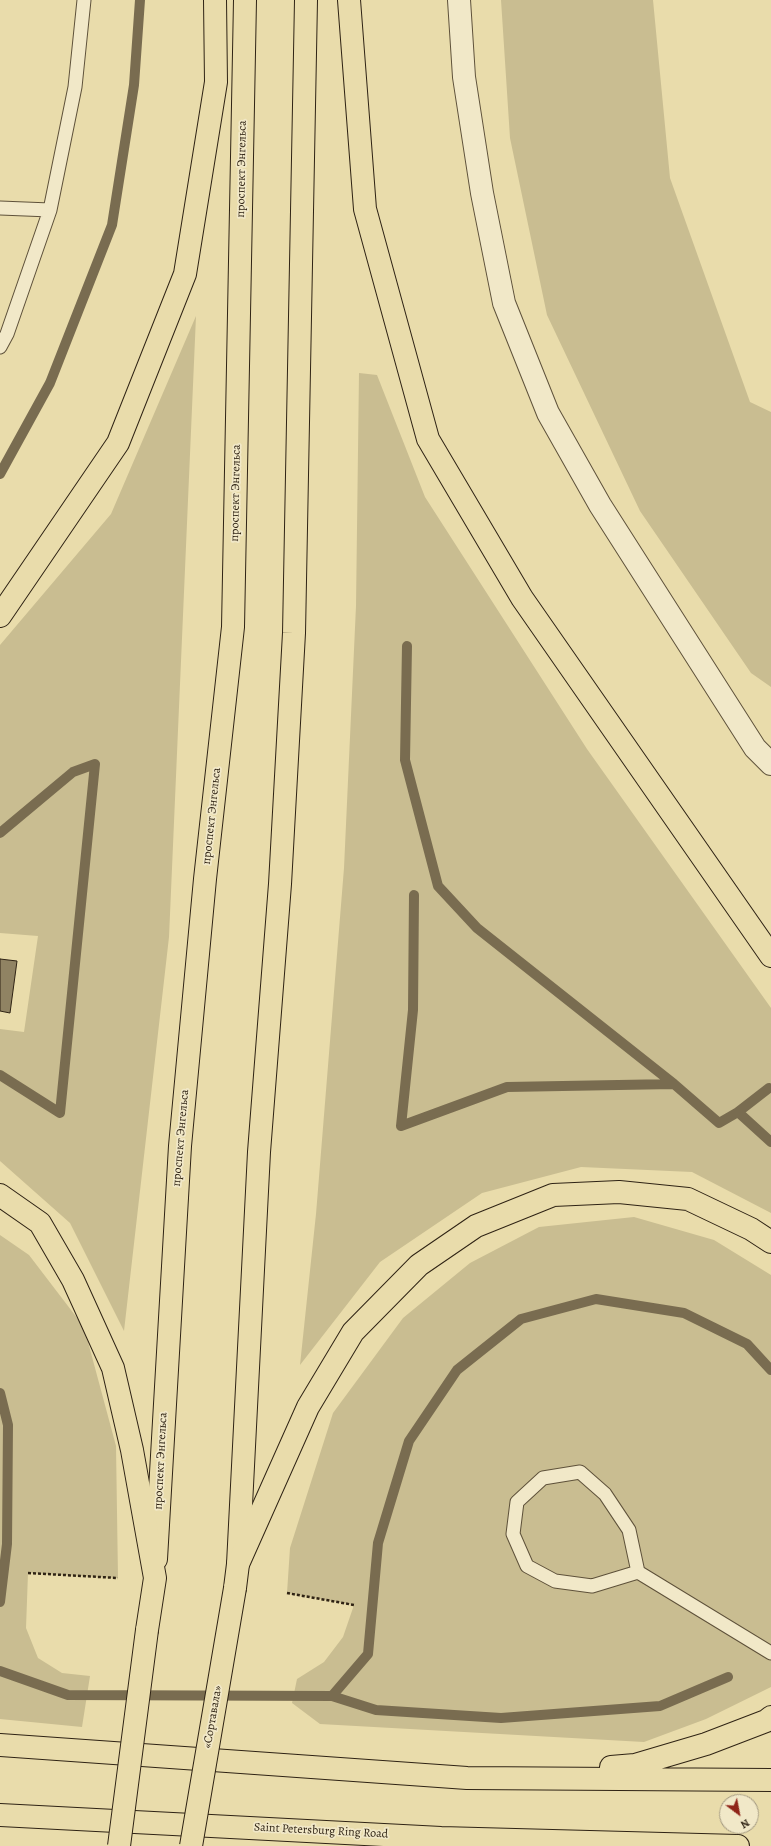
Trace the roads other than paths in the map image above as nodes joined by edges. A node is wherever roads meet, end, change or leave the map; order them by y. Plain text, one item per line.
1 (84, 0) edge
2 (215, 0) edge
3 (245, 0) edge
4 (306, 0) edge
5 (349, 0) edge
6 (459, 0) edge
7 (0, 208) edge
8 (50, 210) junction
9 (0, 347) edge
10 (0, 616) edge
11 (771, 764) edge
12 (771, 956) edge
13 (0, 1195) edge
14 (771, 1242) edge
15 (238, 1564) junction
16 (638, 1572) junction
17 (155, 1578) junction
18 (771, 1653) edge
19 (771, 1718) edge
20 (0, 1746) edge
21 (466, 1778) junction
22 (771, 1780) edge
23 (0, 1815) edge
24 (119, 1846) edge
25 (191, 1846) edge
26 (738, 1846) edge

1 - 8 lane
2 - 10 main road
3 - 17 main road, проспект Энгельса
4 - 15 main road
5 - 12 main road
6 - 11 street
7 - 8 lane
8 - 9 lane
13 - 17 main road
14 - 15 main road
15 - 25 main road, «Сортавала», bridge
16 - 16 lane
16 - 18 lane
17 - 24 main road, проспект Энгельса, bridge
19 - 21 main road
20 - 21 main road
21 - 22 main road
23 - 26 main road, Saint Petersburg Ring Road

